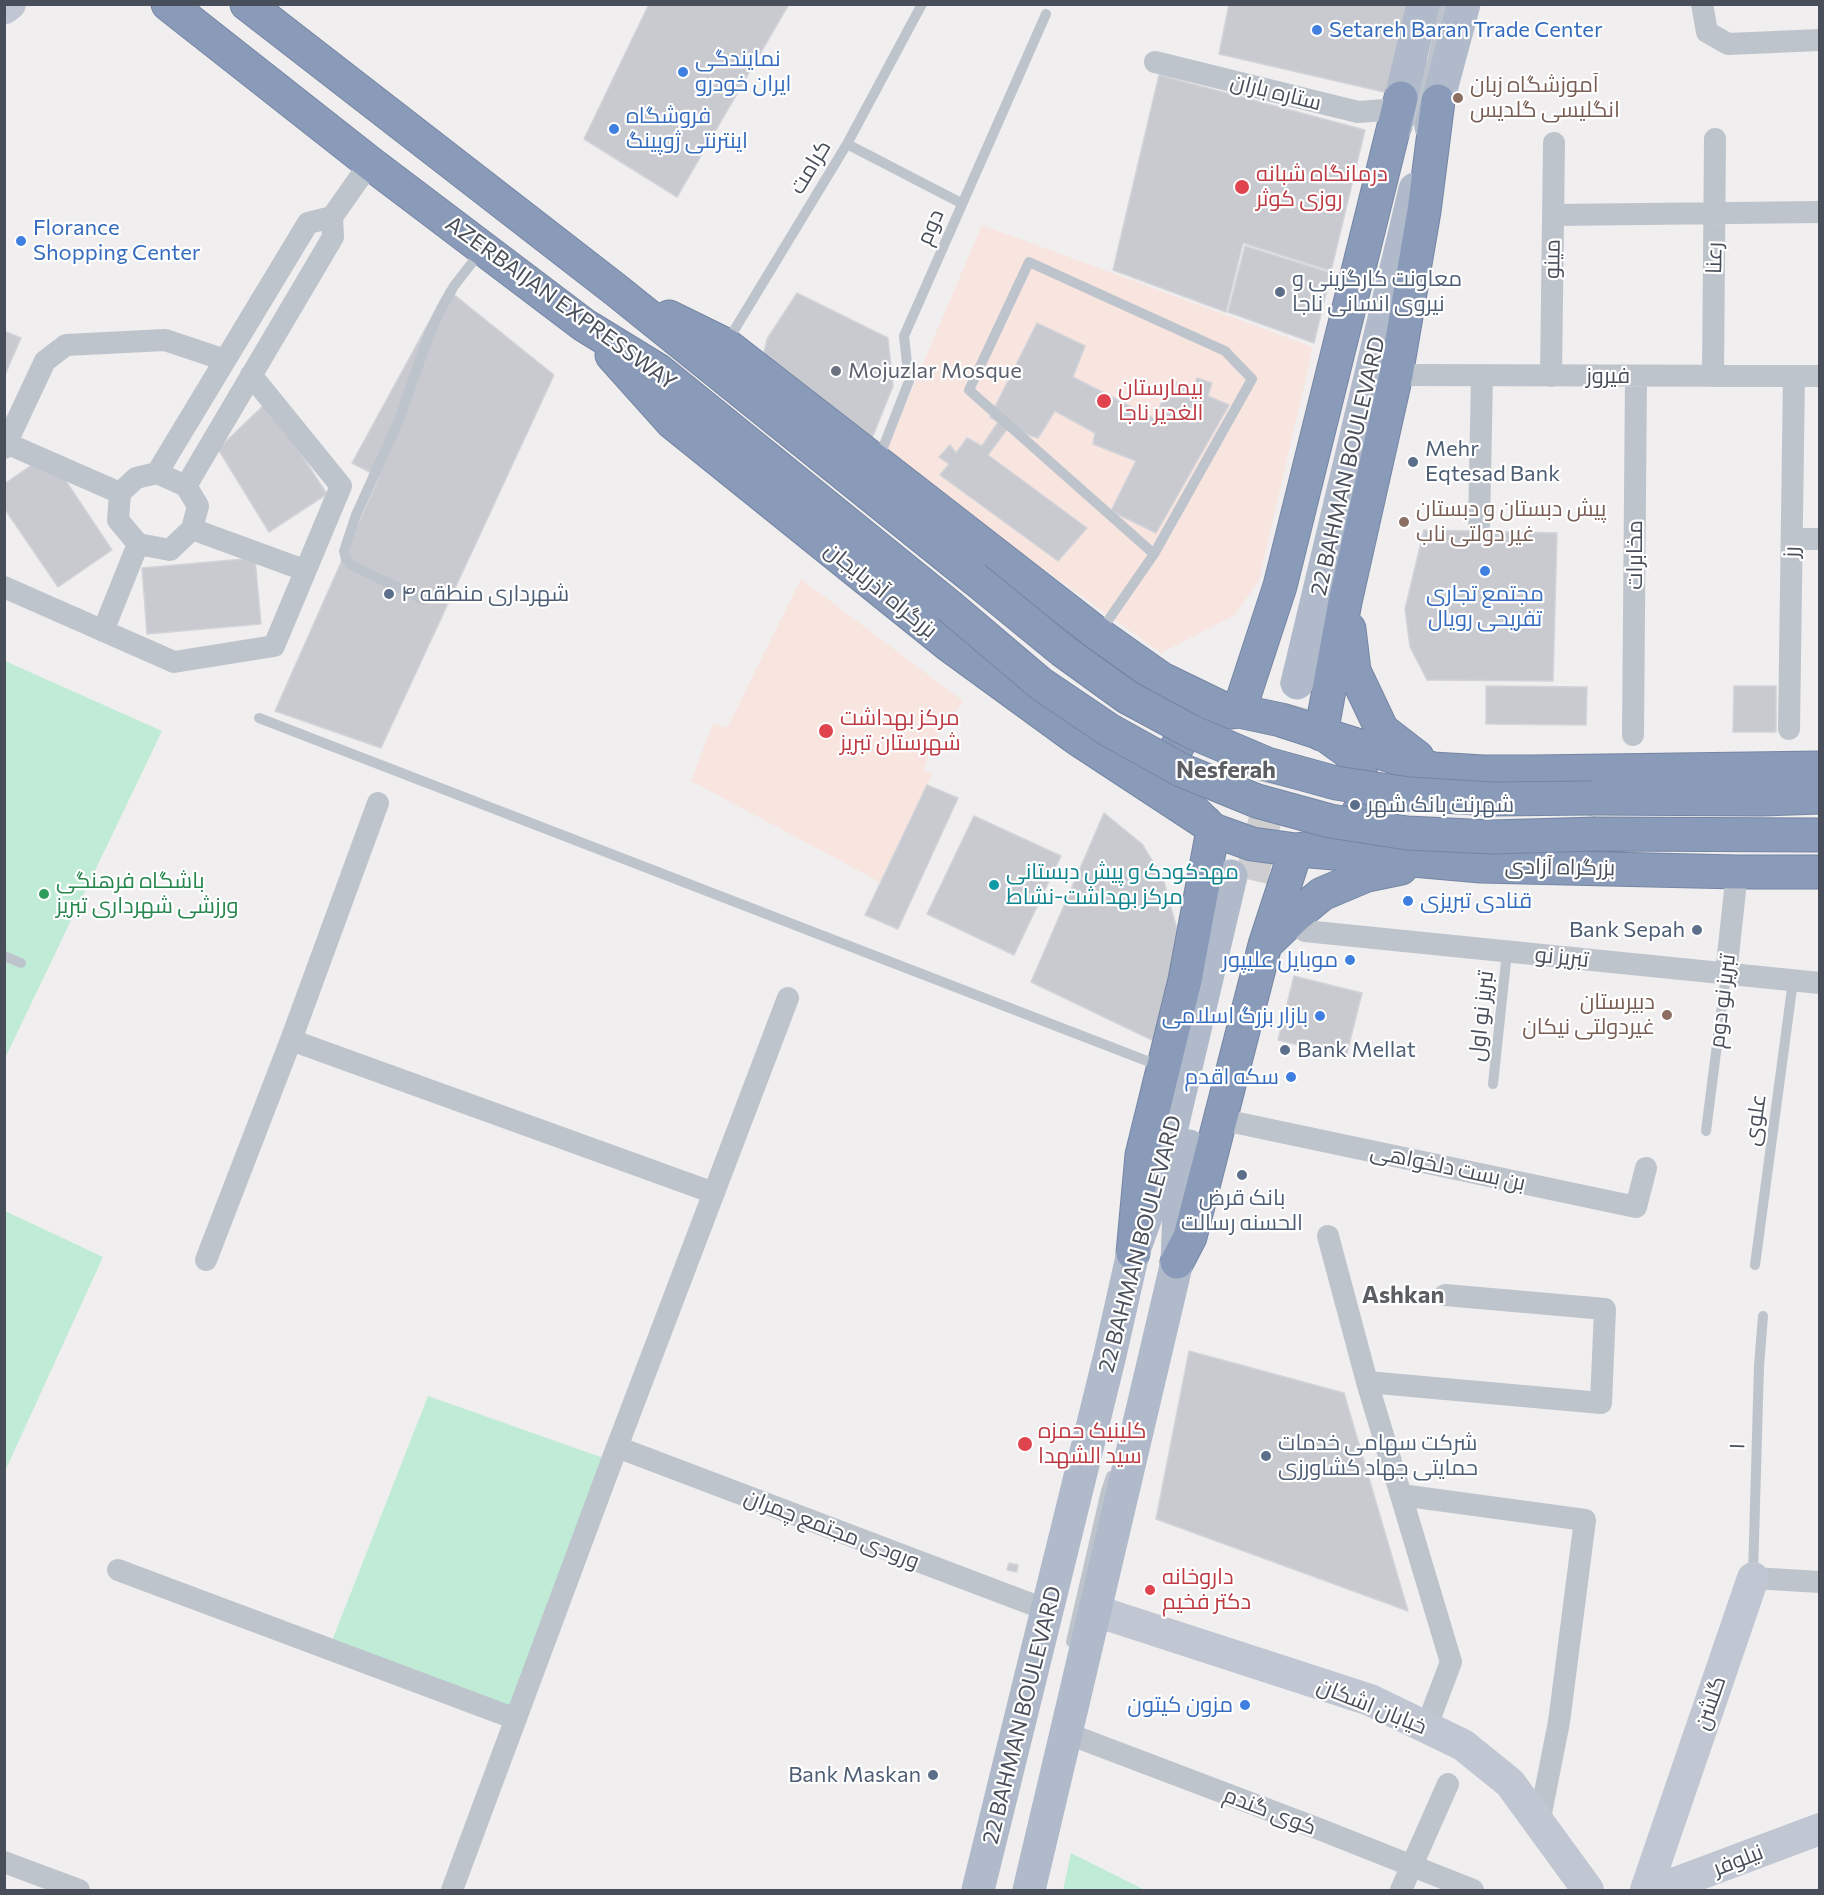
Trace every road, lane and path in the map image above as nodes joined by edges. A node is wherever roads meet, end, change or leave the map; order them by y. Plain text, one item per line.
1 (168, 4) edge
2 (247, 4) edge
3 (922, 4) edge
4 (1423, 4) edge
5 (1444, 4) edge
6 (1464, 4) edge
7 (1702, 4) edge
8 (1046, 14) dead end
9 (1820, 40) edge
10 (1155, 62) dead end
11 (1438, 101) junction
12 (1407, 117) junction
13 (1715, 139) dead end
14 (1554, 143) dead end
15 (847, 144) junction
16 (370, 163) junction
17 (1412, 178) dead end
18 (961, 203) junction
19 (1820, 212) edge
20 (1714, 213) junction
21 (1553, 215) junction
22 (332, 217) junction
23 (1389, 224) junction
24 (483, 248) junction
25 (616, 290) junction
26 (584, 325) junction
27 (726, 345) junction
28 (225, 360) junction
29 (251, 375) junction
30 (1396, 375) junction
31 (1482, 376) junction
32 (1551, 376) junction
33 (1636, 376) junction
34 (1713, 376) junction
35 (1794, 376) junction
36 (1820, 376) edge
37 (5, 446) edge
38 (877, 462) junction
39 (157, 473) junction
40 (186, 486) junction
41 (120, 493) junction
42 (1479, 527) dead end
43 (192, 529) junction
44 (1792, 539) junction
45 (1820, 539) edge
46 (138, 544) junction
47 (1154, 554) junction
48 (1015, 569) junction
49 (304, 570) junction
50 (4, 587) edge
51 (424, 600) dead end
52 (1346, 602) junction
53 (103, 631) junction
54 (1098, 634) junction
55 (950, 645) junction
56 (1286, 682) tunnel mouth
57 (1234, 712) junction
58 (259, 718) dead end
59 (1789, 729) dead end
60 (1322, 734) junction
61 (1634, 735) dead end
62 (1820, 768) edge
63 (1433, 769) junction
64 (1590, 784) junction
65 (1820, 797) edge
66 (378, 803) dead end
67 (1209, 826) junction
68 (1820, 835) edge
69 (1298, 850) junction
70 (1433, 862) junction
71 (1586, 867) junction
72 (1737, 872) junction
73 (1820, 872) edge
74 (1305, 931) dead end
75 (1265, 945) junction
76 (1507, 952) junction
77 (4, 956) edge
78 (21, 963) dead end
79 (1726, 974) junction
80 (1793, 981) junction
81 (1820, 983) edge
82 (788, 998) dead end
83 (291, 1040) junction
84 (1163, 1067) junction
85 (1493, 1084) dead end
86 (1220, 1119) junction
87 (1706, 1131) dead end
88 (1646, 1168) dead end
89 (714, 1193) junction
90 (1328, 1236) dead end
91 (1133, 1253) junction
92 (206, 1260) dead end
93 (1177, 1262) junction
94 (1755, 1265) dead end
95 (1445, 1295) dead end
96 (1763, 1316) dead end
97 (1110, 1355) junction
98 (1152, 1366) junction
99 (1367, 1382) junction
100 (617, 1447) junction
101 (1121, 1450) dead end
102 (1097, 1456) dead end
103 (1113, 1470) dead end
104 (1401, 1496) junction
105 (118, 1570) dead end
106 (1753, 1578) junction
107 (1820, 1582) edge
108 (1047, 1610) junction
109 (1096, 1611) junction
110 (1068, 1651) dead end
111 (516, 1719) junction
112 (1426, 1728) junction
113 (1066, 1733) junction
114 (1448, 1784) dead end
115 (1539, 1824) junction
116 (1820, 1829) edge
117 (4, 1862) edge
118 (1411, 1866) junction
119 (79, 1890) edge
120 (452, 1890) edge
121 (978, 1890) edge
122 (1029, 1890) edge
123 (1401, 1890) edge
124 (1473, 1890) edge
125 (1588, 1890) edge
126 (1646, 1890) edge
127 (1657, 1890) edge

1 - 16 highway, AZERBAIJAN EXPRESSWAY
2 - 25 highway, AZERBAIJAN EXPRESSWAY
3 - 15 lane, کرامت
4 - 12 main road, 22 BAHMAN BOULEVARD
5 - 12 lane
6 - 11 main road, 22 BAHMAN BOULEVARD
7 - 9 street
8 - 18 lane, دوم
10 - 12 street, ستاره باران
11 - 23 main road, 22 BAHMAN BOULEVARD
11 - 30 highway
12 - 23 main road, 22 BAHMAN BOULEVARD
12 - 57 highway
13 - 20 street, رعنا
14 - 21 street, مینو
15 - 18 lane
15 - 27 lane, کرامت
16 - 22 street
16 - 24 highway, AZERBAIJAN EXPRESSWAY
17 - 23 lane
18 - 38 lane, دوم
19 - 20 street
20 - 21 street
20 - 34 street, رعنا
21 - 32 street, مینو
22 - 28 street
22 - 29 street
23 - 56 main road, 22 BAHMAN BOULEVARD
24 - 26 highway, AZERBAIJAN EXPRESSWAY
24 - 51 lane
25 - 27 highway
25 - 64 highway, AZERBAIJAN EXPRESSWAY, bridge
26 - 55 highway, بزرگراه آذربایجان
26 - 68 highway, AZERBAIJAN EXPRESSWAY, bridge
27 - 38 highway
28 - 37 street
28 - 39 street
29 - 40 street
29 - 49 street
30 - 31 street, فیروز
30 - 52 highway
31 - 32 street, فیروز
31 - 42 street
32 - 33 street, فیروز
33 - 34 street, فیروز
33 - 61 street, مخابرات
34 - 35 street, فیروز
35 - 36 street, فیروز
35 - 44 street, رز
37 - 41 street
38 - 48 highway
39 - 40 street
39 - 41 street
40 - 43 street
41 - 46 street
43 - 46 street
43 - 49 street
44 - 45 street
44 - 59 street, رز
46 - 53 street
47 - 47 lane
47 - 54 lane
48 - 54 highway
48 - 55 highway
49 - 53 street
50 - 53 street
52 - 60 highway
52 - 63 highway
54 - 57 highway
55 - 67 highway, بزرگراه آذربایجان
57 - 60 highway
57 - 67 highway
58 - 84 lane
60 - 63 highway
60 - 69 highway
62 - 64 highway
63 - 64 highway
64 - 65 highway
64 - 71 highway
66 - 83 street
67 - 69 highway
67 - 84 highway
69 - 70 highway, بزرگراه آزادی
69 - 75 highway
70 - 71 highway, بزرگراه آزادی
70 - 75 highway
71 - 72 highway, بزرگراه آزادی
72 - 73 highway, بزرگراه آزادی
72 - 79 street, تبریز نو دوم
74 - 76 street, تبریز نو
75 - 86 highway
76 - 79 street, تبریز نو
76 - 85 lane, تبریز نو اول
77 - 78 lane
79 - 80 street, تبریز نو
79 - 87 lane, تبریز نو دوم
80 - 81 street, تبریز نو
80 - 94 lane, علوی
82 - 89 street
83 - 89 street
83 - 92 street
84 - 91 highway
86 - 88 street, بن بست دلخواهی
86 - 93 highway
89 - 100 street
90 - 99 street
91 - 93 main road, 22 BAHMAN BOULEVARD
91 - 97 main road, 22 BAHMAN BOULEVARD
93 - 98 main road, 22 BAHMAN BOULEVARD
95 - 99 street
96 - 106 lane, ۱
97 - 102 lane
97 - 108 main road, 22 BAHMAN BOULEVARD
98 - 101 lane
98 - 109 main road, 22 BAHMAN BOULEVARD
99 - 104 street
100 - 108 street, ورودی مجتمع چمران
100 - 111 street
103 - 110 lane
104 - 112 street
104 - 115 street
105 - 111 street
106 - 107 street
106 - 126 main road, گلشن
108 - 121 main road, 22 BAHMAN BOULEVARD
109 - 112 main road, خیابان اشکان
109 - 113 main road, 22 BAHMAN BOULEVARD
111 - 120 street
112 - 115 main road, خیابان اشکان
113 - 118 street, کوی گندم
113 - 122 main road, 22 BAHMAN BOULEVARD
114 - 118 street
115 - 125 main road, خیابان اشکان
116 - 127 main road, نیلوفر
117 - 119 street
118 - 123 street
118 - 124 street, کوی گندم

